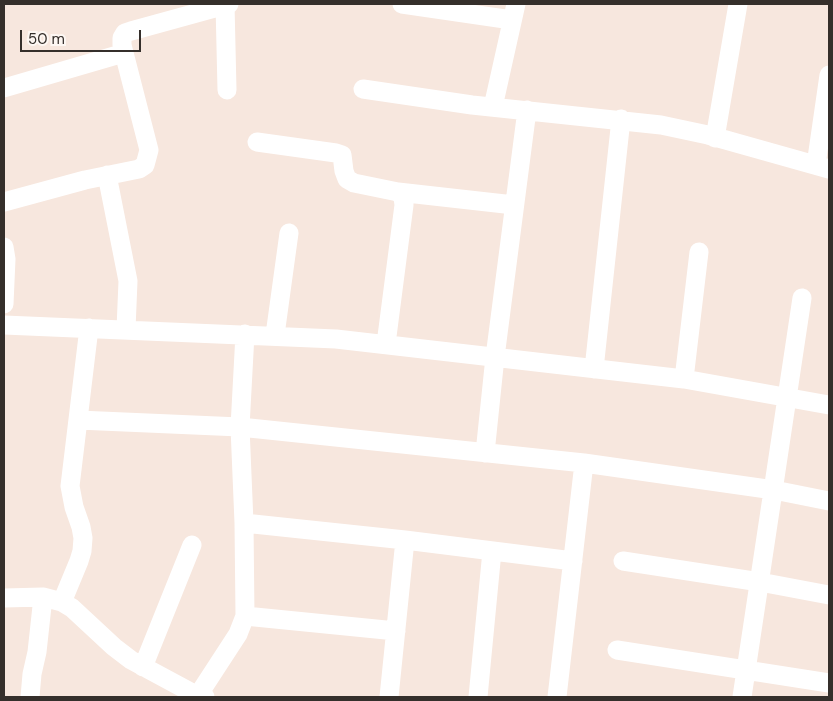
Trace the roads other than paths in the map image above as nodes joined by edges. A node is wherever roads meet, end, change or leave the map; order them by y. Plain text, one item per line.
1 (226, 4) edge
2 (402, 4) edge
3 (738, 4) edge
4 (514, 12) edge
5 (124, 53) junction
6 (829, 75) edge
7 (4, 88) edge
8 (363, 89) dead end
9 (227, 90) dead end
10 (492, 107) junction
11 (526, 110) junction
12 (621, 119) junction
13 (715, 138) junction
14 (257, 142) dead end
15 (823, 167) edge
16 (107, 175) junction
17 (398, 192) junction
18 (4, 202) edge
19 (514, 205) junction
20 (289, 233) dead end
21 (4, 247) edge
22 (699, 252) dead end
23 (802, 298) dead end
24 (4, 304) edge
25 (4, 324) edge
26 (89, 328) junction
27 (126, 329) junction
28 (245, 334) junction
29 (275, 335) junction
30 (386, 344) junction
31 (496, 357) junction
32 (594, 369) junction
33 (684, 379) junction
34 (788, 398) junction
35 (829, 405) edge
36 (78, 420) junction
37 (240, 427) junction
38 (485, 453) junction
39 (584, 463) junction
40 (774, 490) junction
41 (829, 500) edge
42 (244, 523) junction
43 (405, 540) junction
44 (192, 545) dead end
45 (492, 551) junction
46 (572, 561) junction
47 (623, 561) dead end
48 (760, 582) junction
49 (829, 595) edge
50 (43, 597) junction
51 (4, 598) edge
52 (62, 602) junction
53 (245, 616) junction
54 (396, 631) junction
55 (617, 650) dead end
56 (144, 667) junction
57 (746, 669) junction
58 (829, 683) edge
59 (30, 697) edge
60 (200, 697) edge
61 (388, 697) edge
62 (478, 697) edge
63 (557, 697) edge
64 (742, 697) edge

1 - 5 street
1 - 9 street
2 - 4 street
3 - 13 street
4 - 10 street
5 - 7 street
5 - 16 street
6 - 15 street
8 - 10 street
10 - 11 street
11 - 12 street
11 - 19 street
12 - 13 street
12 - 32 street
13 - 15 street
14 - 17 street
16 - 18 street
16 - 27 street
17 - 19 street
17 - 30 street
19 - 31 street
20 - 29 street
21 - 24 street
22 - 33 street
23 - 34 street
25 - 26 street
26 - 27 street
26 - 36 street
27 - 28 street
28 - 29 street
28 - 37 street
29 - 30 street
30 - 31 street
31 - 32 street
31 - 38 street
32 - 33 street
33 - 34 street
34 - 35 street
34 - 40 street
36 - 37 street
36 - 52 street
37 - 38 street
37 - 42 street
38 - 39 street
39 - 40 street
39 - 46 street
40 - 41 street
40 - 48 street
42 - 43 street
42 - 53 street
43 - 45 street
43 - 54 street
44 - 56 street
45 - 46 street
45 - 62 street
46 - 63 street
47 - 48 street
48 - 49 street
48 - 57 street
50 - 51 street
50 - 52 street
50 - 59 street
52 - 56 street
53 - 54 street
53 - 60 street
54 - 61 street
55 - 57 street
56 - 60 street
57 - 58 street
57 - 64 street

